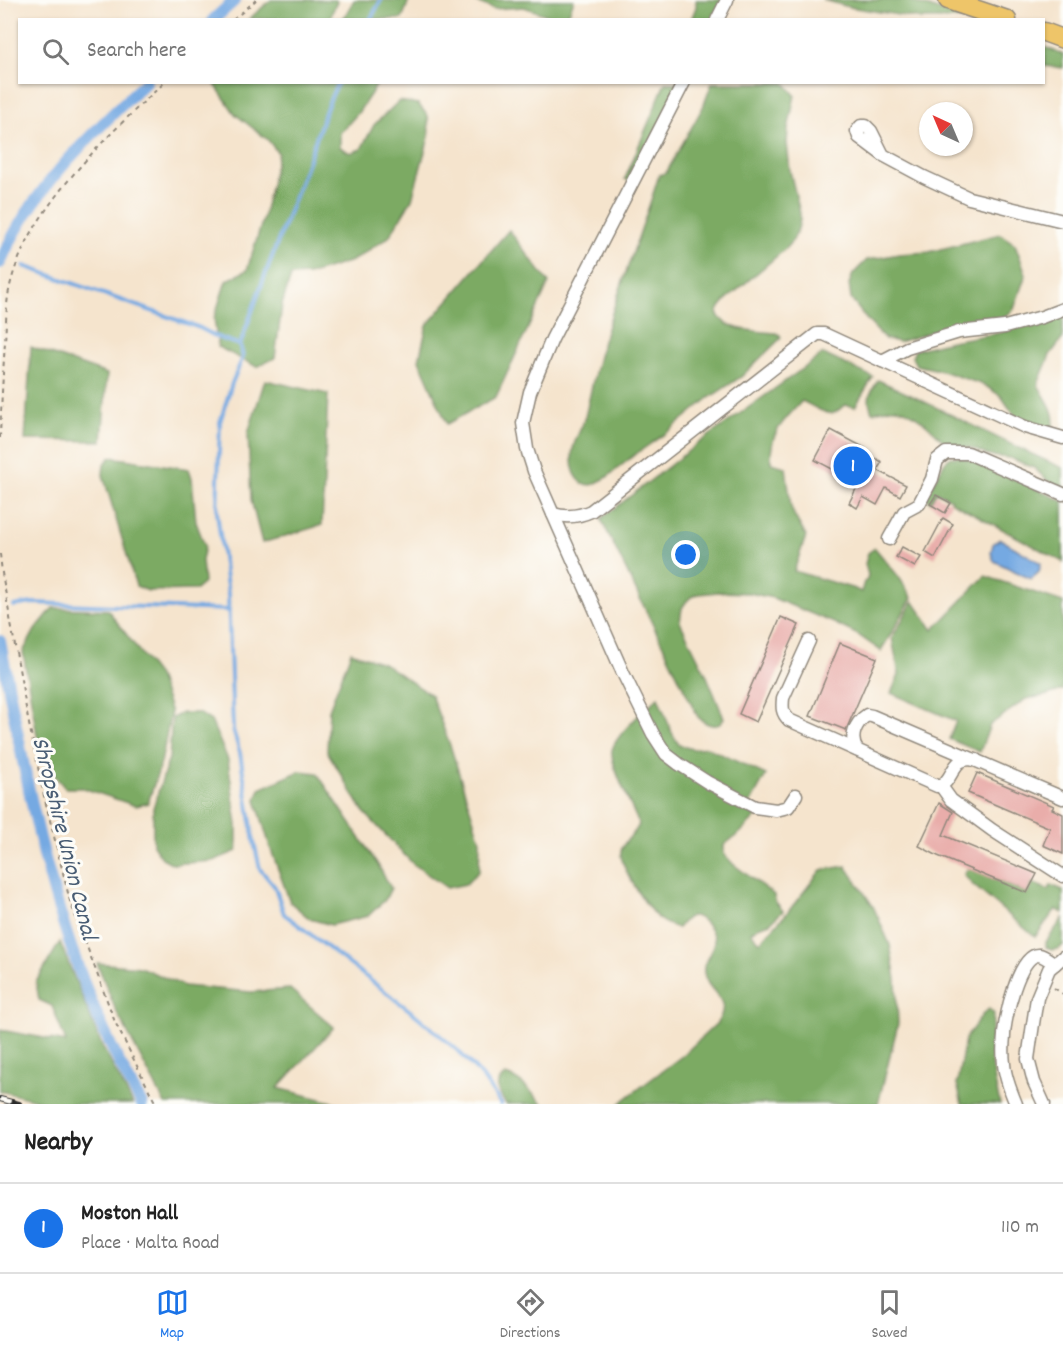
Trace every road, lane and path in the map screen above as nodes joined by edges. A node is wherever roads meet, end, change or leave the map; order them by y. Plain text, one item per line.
1 (256, 0) edge
2 (727, 0) edge
3 (948, 0) edge
4 (235, 18) edge
5 (718, 18) edge
6 (1001, 18) edge
7 (1045, 32) edge
8 (1063, 39) edge
9 (163, 84) edge
10 (683, 84) edge
11 (883, 155) dead end
12 (1063, 221) edge
13 (1063, 309) edge
14 (882, 361) junction
15 (0, 438) edge
16 (1063, 438) edge
17 (1063, 494) edge
18 (553, 514) junction
19 (890, 539) dead end
20 (0, 554) edge
21 (808, 640) dead end
22 (857, 750) junction
23 (976, 760) junction
24 (941, 786) junction
25 (796, 795) dead end
26 (1063, 798) edge
27 (1063, 876) edge
28 (1059, 961) edge
29 (1042, 1103) edge
30 (156, 1104) edge
31 (1016, 1104) edge

1 - 4 path
2 - 5 street
3 - 6 highway
7 - 8 highway
9 - 15 path
10 - 18 street
11 - 12 street
13 - 14 street
14 - 16 street
14 - 18 street
17 - 19 street
18 - 25 street
20 - 30 path
21 - 22 street
22 - 23 street
22 - 24 street
23 - 24 street
23 - 26 street
24 - 27 street
28 - 29 street
28 - 31 street

